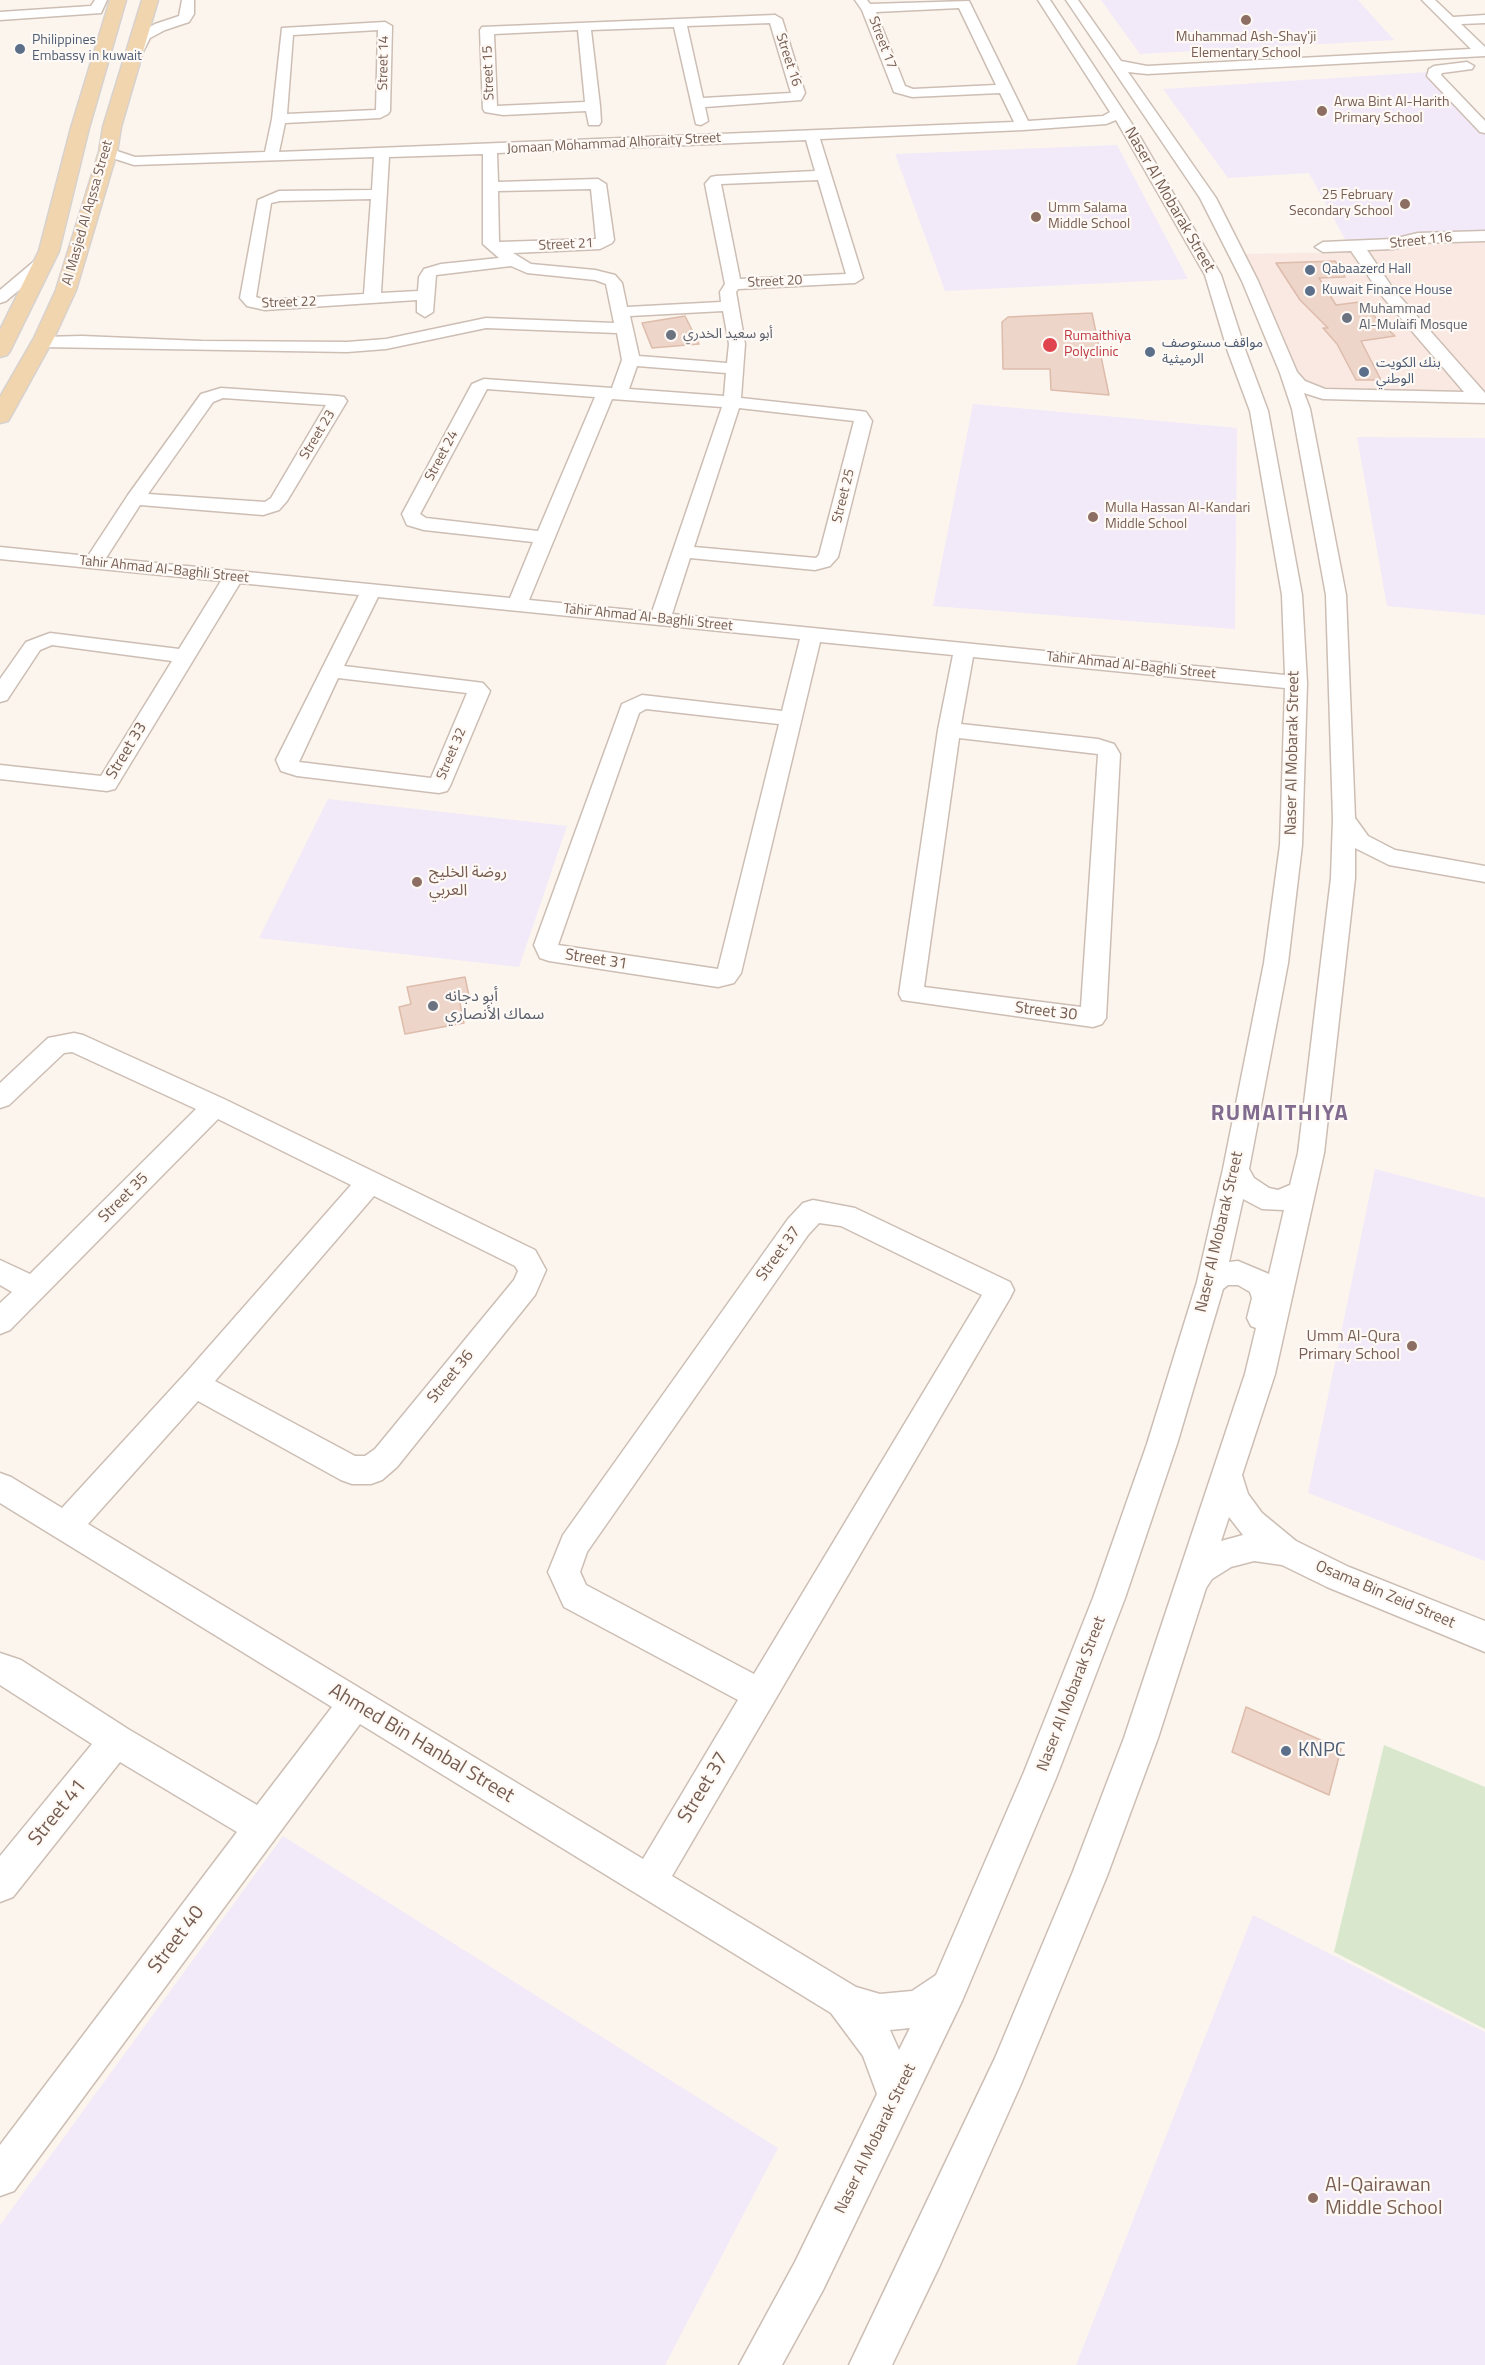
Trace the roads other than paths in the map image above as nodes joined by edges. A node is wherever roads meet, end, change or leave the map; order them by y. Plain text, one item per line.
1 (5, 0) edge
2 (101, 0) edge
3 (118, 0) edge
4 (150, 0) edge
5 (1044, 0) edge
6 (1072, 0) edge
7 (1428, 0) edge
8 (188, 4) edge
9 (864, 4) edge
10 (0, 14) edge
11 (1083, 16) junction
12 (1056, 18) junction
13 (1485, 19) edge
14 (1450, 21) junction
15 (680, 23) junction
16 (639, 24) joint
17 (584, 26) junction
18 (1484, 52) edge
19 (1457, 53) junction
20 (101, 60) junction
21 (1115, 63) junction
22 (130, 64) junction
23 (1168, 69) junction
24 (1125, 79) junction
25 (1004, 89) junction
26 (122, 95) junction
27 (697, 103) junction
28 (592, 106) junction
29 (1117, 114) junction
30 (279, 119) junction
31 (1094, 121) junction
32 (1023, 126) junction
33 (1485, 129) edge
34 (1129, 130) junction
35 (812, 136) junction
36 (706, 140) junction
37 (597, 144) junction
38 (490, 149) junction
39 (108, 152) junction
40 (382, 153) junction
41 (271, 156) junction
42 (1147, 159) junction
43 (1184, 160) junction
44 (134, 161) junction
45 (100, 173) junction
46 (825, 175) junction
47 (490, 186) junction
48 (380, 194) junction
49 (1485, 236) edge
50 (1356, 246) junction
51 (1323, 247) dead end
52 (497, 249) junction
53 (46, 256) junction
54 (513, 261) junction
55 (71, 272) junction
56 (1250, 281) junction
57 (733, 284) junction
58 (1215, 286) junction
59 (425, 296) junction
60 (0, 298) edge
61 (372, 298) junction
62 (731, 306) junction
63 (18, 313) junction
64 (623, 320) junction
65 (441, 331) junction
66 (43, 340) junction
67 (0, 351) edge
68 (631, 360) junction
69 (736, 369) junction
70 (1289, 373) junction
71 (611, 394) junction
72 (1328, 395) junction
73 (669, 397) joint
74 (1481, 398) edge
75 (732, 402) junction
76 (1301, 409) junction
77 (0, 416) edge
78 (135, 499) junction
79 (546, 538) junction
80 (683, 552) junction
81 (0, 553) edge
82 (94, 562) junction
83 (234, 576) junction
84 (371, 590) junction
85 (518, 605) junction
86 (1293, 605) junction
87 (1335, 616) junction
88 (660, 619) junction
89 (812, 634) junction
90 (964, 649) junction
91 (184, 657) junction
92 (331, 671) junction
93 (1296, 683) junction
94 (0, 695) edge
95 (790, 719) junction
96 (949, 730) junction
97 (0, 772) edge
98 (1344, 819) junction
99 (1389, 857) junction
100 (1485, 874) edge
101 (1343, 878) junction
102 (0, 1098) edge
103 (215, 1106) junction
104 (1236, 1169) junction
105 (369, 1183) junction
106 (1301, 1192) junction
107 (0, 1272) edge
108 (1211, 1282) junction
109 (33, 1289) junction
110 (0, 1322) edge
111 (1260, 1374) junction
112 (194, 1384) junction
113 (1227, 1475) junction
114 (0, 1487) edge
115 (65, 1527) junction
116 (1285, 1551) junction
117 (1193, 1580) junction
118 (1485, 1637) edge
119 (0, 1668) edge
120 (760, 1694) junction
121 (355, 1703) junction
122 (116, 1741) junction
123 (261, 1827) junction
124 (649, 1882) junction
125 (0, 1884) edge
126 (949, 1988) junction
127 (843, 2000) junction
128 (897, 2096) junction
129 (0, 2177) edge
130 (760, 2365) edge
131 (870, 2365) edge

1 - 10 street
2 - 10 street
3 - 20 main road, Al Masjed Al Aqssa Street
4 - 8 street
4 - 22 main road, Al Masjed Al Aqssa Street
5 - 12 street, Naser Al Mobarak Street
6 - 11 street, Naser Al Mobarak Street
7 - 14 street
8 - 22 street
9 - 25 street, Street 17
9 - 25 street, Street 17
11 - 12 street
11 - 21 street, Naser Al Mobarak Street
12 - 29 street, Naser Al Mobarak Street
13 - 14 street
14 - 18 street
15 - 16 street, Street 16
15 - 27 street
15 - 27 street, Street 16
16 - 17 street, Street 15
17 - 28 street
17 - 28 street, Street 15
18 - 19 street
19 - 23 street
19 - 33 street
20 - 26 main road
20 - 53 main road, Al Masjed Al Aqssa Street
21 - 23 street
21 - 24 street, Naser Al Mobarak Street
22 - 26 main road, Al Masjed Al Aqssa Street
23 - 24 street
24 - 43 street, Naser Al Mobarak Street
25 - 32 street, Street 17
26 - 39 main road, Al Masjed Al Aqssa Street
27 - 36 street
28 - 37 street
29 - 31 street, Jomaan Mohammad Alhoraity Street
29 - 34 street, Naser Al Mobarak Street
30 - 30 street, Street 14
30 - 41 street, Street 14
31 - 32 street, Jomaan Mohammad Alhoraity Street
31 - 34 street, Jomaan Mohammad Alhoraity Street
32 - 35 street, Jomaan Mohammad Alhoraity Street
34 - 42 street, Naser Al Mobarak Street
35 - 36 street, Jomaan Mohammad Alhoraity Street
35 - 46 street, Street 20
36 - 37 street, Jomaan Mohammad Alhoraity Street
37 - 38 street, Jomaan Mohammad Alhoraity Street
38 - 40 street, Jomaan Mohammad Alhoraity Street
38 - 47 street
39 - 44 street, Jomaan Mohammad Alhoraity Street
39 - 45 main road, Al Masjed Al Aqssa Street
40 - 41 street, Jomaan Mohammad Alhoraity Street
40 - 48 street
41 - 44 street, Jomaan Mohammad Alhoraity Street
42 - 43 street
42 - 58 street, Naser Al Mobarak Street
43 - 56 street, Naser Al Mobarak Street
44 - 45 street, Jomaan Mohammad Alhoraity Street
45 - 55 main road, Al Masjed Al Aqssa Street
46 - 57 street, Street 20
46 - 57 street, Street 20
47 - 52 street
47 - 52 street, Street 21
48 - 61 street
48 - 61 street, Street 22
49 - 50 street, Street 116
50 - 51 street, Street 116
50 - 74 street
52 - 54 street
53 - 55 main road
53 - 60 street
53 - 63 main road, Al Masjed Al Aqssa Street
54 - 59 street
54 - 64 street
55 - 66 main road, Al Masjed Al Aqssa Street
56 - 58 street
56 - 70 street, Naser Al Mobarak Street
57 - 62 street
58 - 86 street, Naser Al Mobarak Street
59 - 61 street
59 - 65 street
62 - 64 street
62 - 69 street
63 - 66 main road
63 - 67 main road, Al Masjed Al Aqssa Street
64 - 65 street
64 - 68 street
65 - 66 street
66 - 77 main road, Al Masjed Al Aqssa Street
68 - 69 street
68 - 71 street
69 - 75 street
70 - 72 street
70 - 76 street, Naser Al Mobarak Street
71 - 73 street, Street 24
71 - 79 street
71 - 79 street, Street 24
72 - 74 street
72 - 76 street
73 - 75 street, Street 25
75 - 80 street
75 - 80 street, Street 25
76 - 87 street, Naser Al Mobarak Street
78 - 78 street, Street 23
78 - 82 street, Street 23
79 - 85 street
80 - 88 street
81 - 82 street, Tahir Ahmad Al-Baghli Street
82 - 83 street, Tahir Ahmad Al-Baghli Street
83 - 84 street, Tahir Ahmad Al-Baghli Street
83 - 91 street, Street 33
84 - 85 street, Tahir Ahmad Al-Baghli Street
84 - 92 street, Street 32
85 - 88 street, Tahir Ahmad Al-Baghli Street
86 - 87 street
86 - 93 street, Naser Al Mobarak Street
87 - 98 street, Naser Al Mobarak Street
88 - 89 street, Tahir Ahmad Al-Baghli Street
89 - 90 street, Tahir Ahmad Al-Baghli Street
89 - 95 street, Street 31
90 - 93 street, Tahir Ahmad Al-Baghli Street
90 - 96 street, Street 30
91 - 94 street
91 - 97 street, Street 33
92 - 92 street, Street 32
93 - 104 street, Naser Al Mobarak Street
95 - 95 street, Street 31
96 - 96 street, Street 30
98 - 99 street
98 - 101 street, Naser Al Mobarak Street
99 - 100 street
99 - 101 street
101 - 106 street, Naser Al Mobarak Street
102 - 103 street
103 - 105 street, Street 36
103 - 109 street, Street 35
104 - 106 street
104 - 108 street, Naser Al Mobarak Street
105 - 112 street
105 - 112 street, Street 36
106 - 111 street, Naser Al Mobarak Street
107 - 109 street
108 - 111 street
108 - 126 street, Naser Al Mobarak Street
109 - 110 street, Street 35
111 - 113 street, Naser Al Mobarak Street
112 - 115 street
113 - 116 street, Osama Bin Zeid Street
113 - 117 street, Naser Al Mobarak Street
114 - 115 street, Ahmed Bin Hanbal Street
115 - 121 street, Ahmed Bin Hanbal Street
116 - 117 street, Osama Bin Zeid Street
116 - 118 street, Osama Bin Zeid Street
117 - 131 street, Naser Al Mobarak Street
119 - 122 street
120 - 120 street, Street 37
120 - 124 street, Street 37
121 - 123 street, Street 40
121 - 124 street, Ahmed Bin Hanbal Street
122 - 123 street
122 - 125 street, Street 41
123 - 129 street, Street 40
124 - 127 street, Ahmed Bin Hanbal Street
126 - 127 street, Ahmed Bin Hanbal Street
126 - 128 street, Naser Al Mobarak Street
127 - 128 street, Ahmed Bin Hanbal Street
128 - 130 street, Naser Al Mobarak Street

